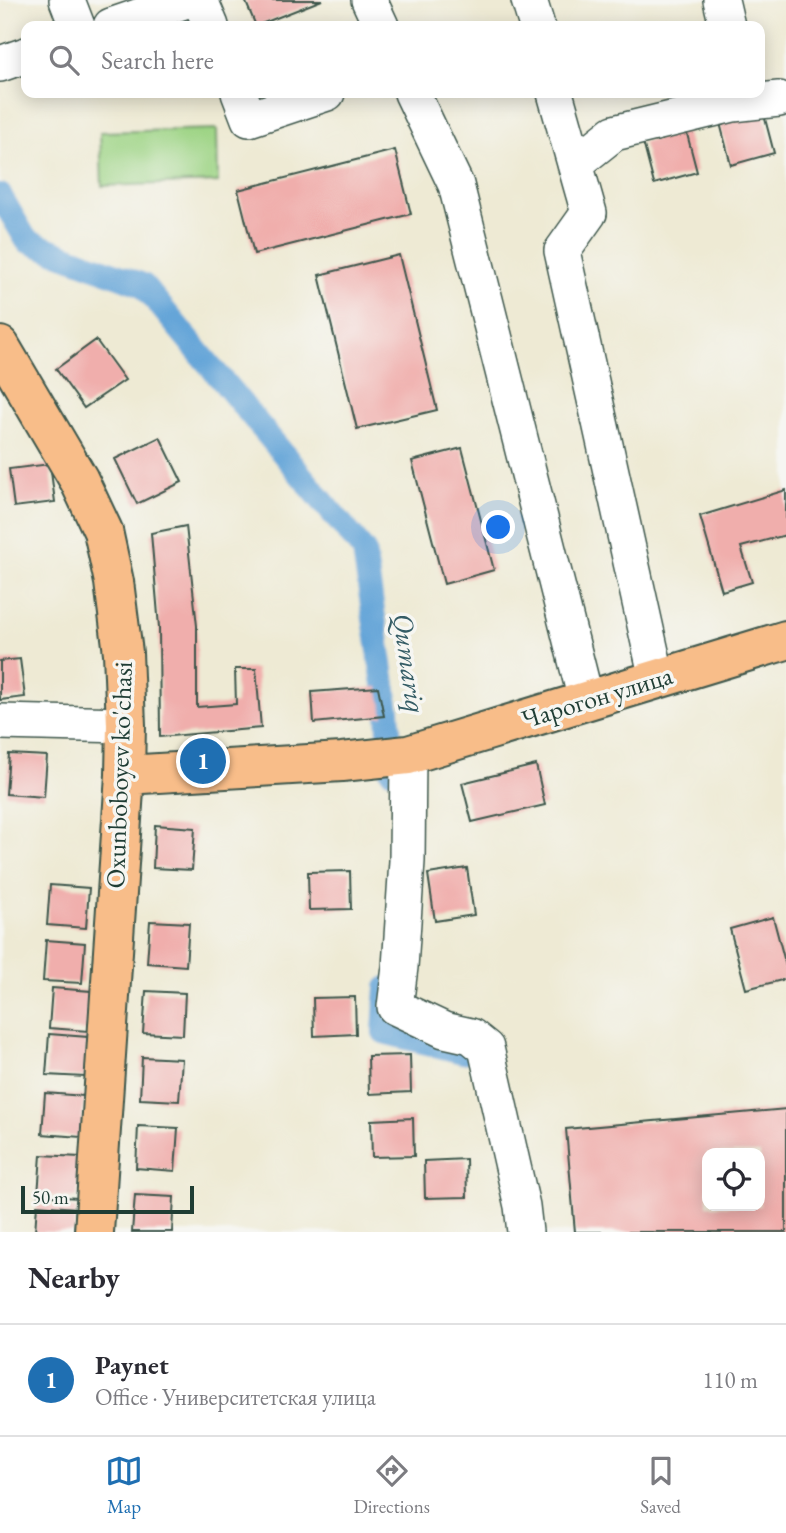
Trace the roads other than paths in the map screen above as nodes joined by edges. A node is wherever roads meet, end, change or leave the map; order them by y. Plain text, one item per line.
1 (67, 0) edge
2 (187, 0) edge
3 (200, 0) edge
4 (369, 0) edge
5 (529, 0) edge
6 (721, 0) edge
7 (75, 21) edge
8 (126, 21) edge
9 (209, 21) edge
10 (379, 21) edge
11 (535, 21) edge
12 (726, 21) edge
13 (21, 57) edge
14 (0, 64) edge
15 (241, 98) edge
16 (312, 98) edge
17 (414, 98) edge
18 (556, 98) edge
19 (758, 98) edge
20 (575, 164) junction
21 (0, 346) edge
22 (786, 640) edge
23 (657, 679) junction
24 (586, 700) junction
25 (0, 722) edge
26 (127, 725) junction
27 (408, 755) junction
28 (125, 775) junction
29 (94, 1232) edge
30 (525, 1232) edge

1 - 7 street
2 - 8 street
3 - 9 street
4 - 10 street
5 - 11 street
6 - 12 street
13 - 14 street
15 - 16 street
17 - 24 street
18 - 20 street
19 - 20 street
20 - 23 street
21 - 26 main road, Oxunboboyev ko'chasi
22 - 23 main road, Чарогон улица
23 - 24 main road, Чарогон улица
24 - 27 main road, Чарогон улица
25 - 26 street
26 - 28 main road, Oxunboboyev ko'chasi
27 - 28 main road, Чарогон улица
27 - 30 street
28 - 29 main road, Oxunboboyev ko'chasi

